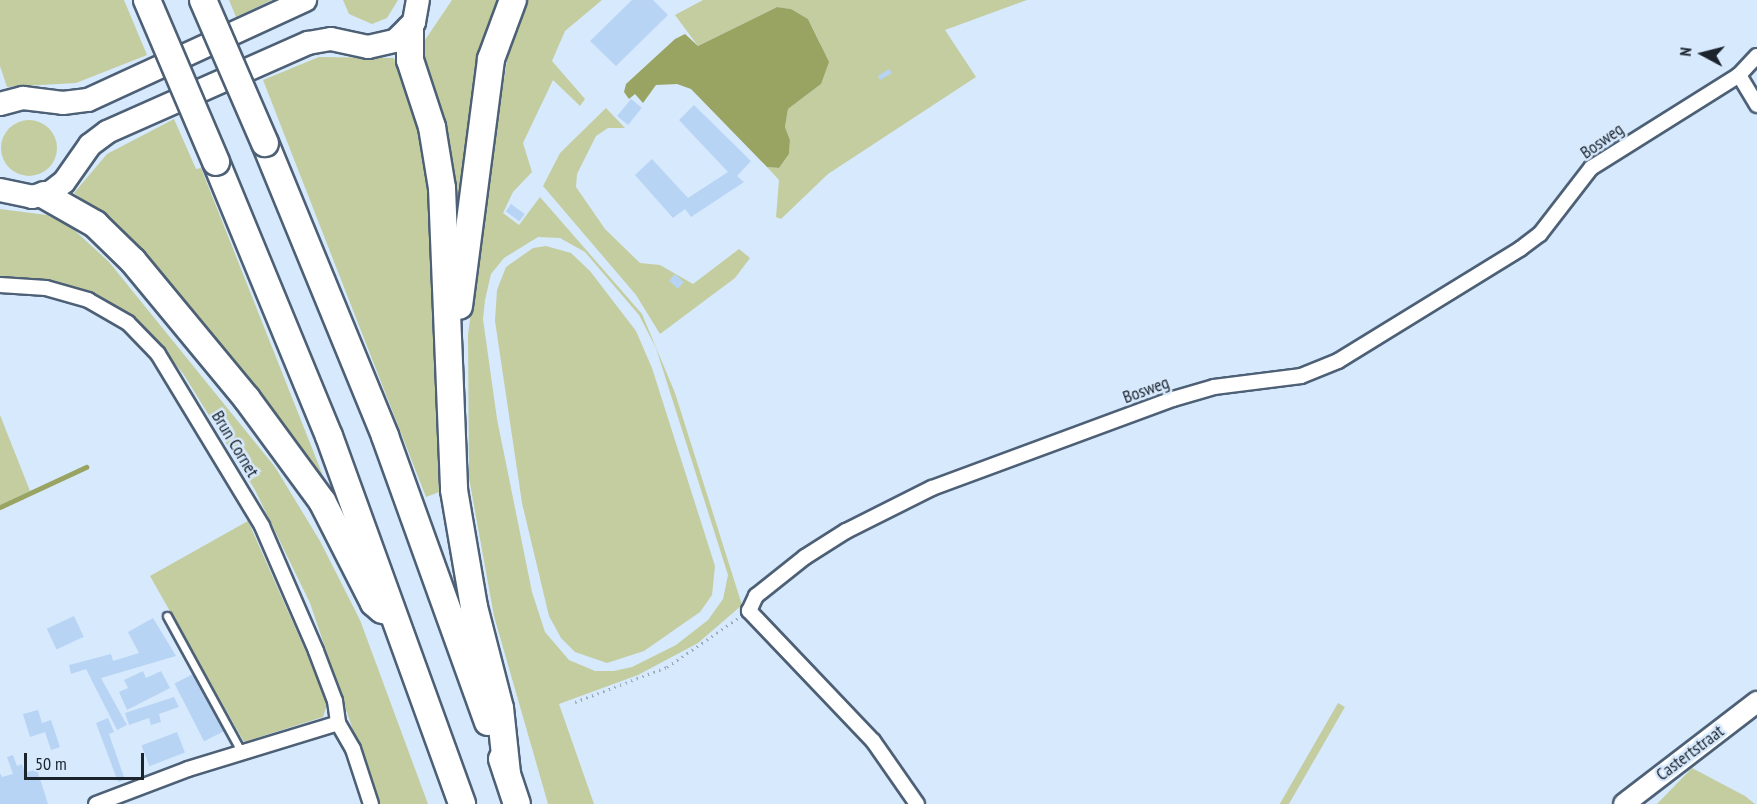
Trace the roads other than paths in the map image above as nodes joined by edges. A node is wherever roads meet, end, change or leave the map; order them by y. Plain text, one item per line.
1 (147, 0) edge
2 (203, 0) edge
3 (305, 0) edge
4 (513, 0) edge
5 (417, 9) edge
6 (1757, 56) edge
7 (1739, 75) junction
8 (0, 104) edge
9 (1757, 105) edge
10 (0, 190) edge
11 (44, 195) junction
12 (0, 285) edge
13 (450, 378) junction
14 (166, 615) dead end
15 (400, 626) junction
16 (1757, 702) edge
17 (338, 723) junction
18 (242, 753) junction
19 (507, 773) junction
20 (96, 804) edge
21 (370, 804) edge
22 (462, 804) edge
23 (517, 804) edge
24 (916, 804) edge
25 (1624, 804) edge

1 - 15 highway, bridge
2 - 19 highway, bridge
3 - 8 main road
4 - 13 highway
5 - 11 main road
5 - 13 highway
6 - 7 street, Bosweg
7 - 9 street
7 - 24 street, Bosweg
10 - 11 main road
11 - 15 highway
12 - 17 street, Brun Cornet
13 - 19 highway
14 - 18 lane
15 - 22 highway
16 - 25 main road, Castertstraat
17 - 18 street
17 - 21 street, Brun Cornet
18 - 20 street
19 - 23 highway

